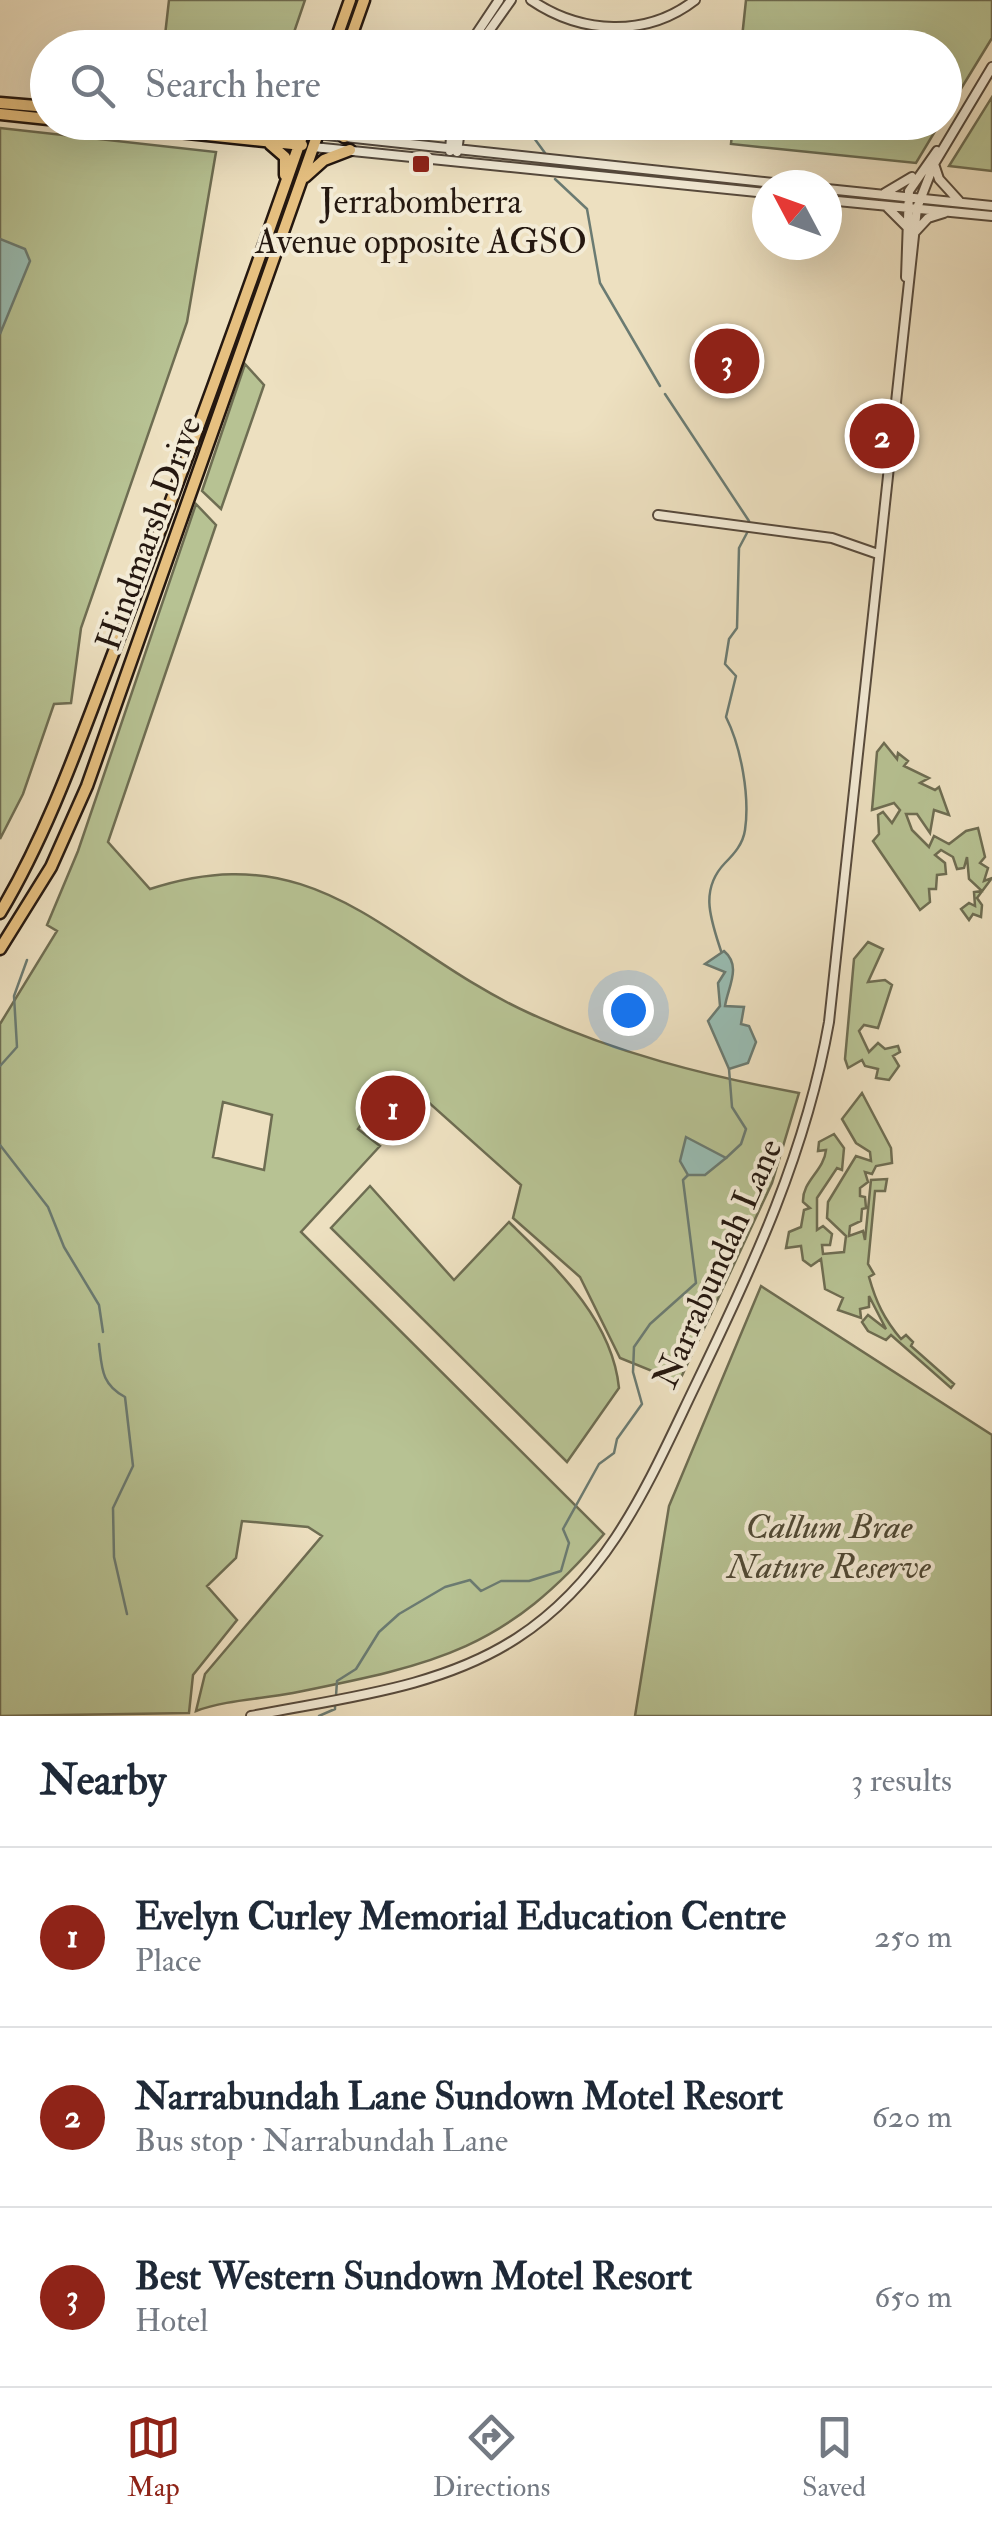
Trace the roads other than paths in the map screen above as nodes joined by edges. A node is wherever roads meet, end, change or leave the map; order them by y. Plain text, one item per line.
1 (350, 0) edge
2 (364, 0) edge
3 (499, 0) edge
4 (511, 0) edge
5 (531, 0) edge
6 (694, 0) edge
7 (340, 30) edge
8 (354, 30) edge
9 (478, 30) edge
10 (490, 30) edge
11 (992, 67) edge
12 (0, 103) edge
13 (30, 106) edge
14 (0, 114) edge
15 (962, 116) edge
16 (30, 117) edge
17 (269, 140) edge
18 (301, 140) edge
19 (308, 140) edge
20 (315, 140) edge
21 (371, 140) edge
22 (453, 140) edge
23 (456, 140) edge
24 (948, 140) edge
25 (313, 147) junction
26 (453, 149) junction
27 (350, 150) junction
28 (474, 151) junction
29 (453, 160) junction
30 (473, 162) junction
31 (930, 164) junction
32 (752, 181) edge
33 (298, 189) junction
34 (842, 190) edge
35 (752, 192) edge
36 (881, 194) junction
37 (908, 196) junction
38 (919, 196) junction
39 (959, 200) junction
40 (842, 202) edge
41 (886, 206) junction
42 (992, 206) edge
43 (912, 207) junction
44 (948, 212) junction
45 (276, 214) junction
46 (992, 216) edge
47 (911, 230) junction
48 (178, 485) junction
49 (192, 489) junction
50 (658, 515) dead end
51 (878, 554) junction
52 (0, 913) edge
53 (0, 949) edge
54 (251, 1716) edge

1 - 7 main road
2 - 8 main road
3 - 9 street
4 - 10 street
5 - 6 street
11 - 15 street, Narrabundah Lane
12 - 13 main road
14 - 16 main road
17 - 45 main road
18 - 45 main road, Hindmarsh Drive
19 - 25 main road
20 - 25 main road, Hindmarsh Drive
21 - 26 street
22 - 26 street
23 - 26 street
24 - 31 street, Narrabundah Lane
25 - 27 street
25 - 33 main road, Hindmarsh Drive
26 - 28 street
26 - 29 street
27 - 29 street
27 - 33 main road
28 - 30 street
28 - 32 street
29 - 30 street
30 - 35 street
31 - 36 street
31 - 37 street, Narrabundah Lane
31 - 38 street, Narrabundah Lane
31 - 39 street
33 - 49 main road, Hindmarsh Drive
34 - 36 street
36 - 37 street
37 - 38 street
37 - 43 street, Narrabundah Lane
38 - 39 street
38 - 43 street, Narrabundah Lane
39 - 42 street
40 - 41 street
41 - 43 street
41 - 47 street
43 - 44 street
43 - 47 street, Narrabundah Lane
44 - 46 street
44 - 47 street
45 - 48 main road, Hindmarsh Drive
47 - 51 street, Narrabundah Lane
48 - 49 main road
48 - 52 main road, Hindmarsh Drive
49 - 53 main road, Hindmarsh Drive
50 - 51 street
51 - 54 street, Narrabundah Lane

